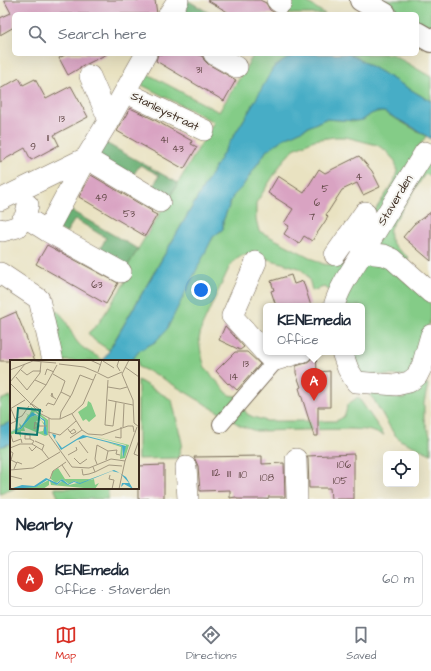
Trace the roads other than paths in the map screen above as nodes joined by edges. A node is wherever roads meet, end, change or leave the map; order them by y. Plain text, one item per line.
1 (178, 0) edge
2 (361, 0) edge
3 (170, 12) edge
4 (382, 12) edge
5 (419, 34) edge
6 (431, 41) edge
7 (145, 56) edge
8 (218, 56) edge
9 (237, 67) dead end
10 (90, 76) dead end
11 (125, 92) junction
12 (109, 120) junction
13 (204, 130) dead end
14 (425, 152) dead end
15 (86, 158) junction
16 (34, 184) junction
17 (0, 200) edge
18 (160, 202) dead end
19 (365, 212) dead end
20 (25, 217) junction
21 (0, 229) edge
22 (47, 231) junction
23 (348, 236) junction
24 (366, 248) junction
25 (335, 255) dead end
26 (256, 262) dead end
27 (121, 272) dead end
28 (0, 273) edge
29 (431, 293) edge
30 (335, 303) edge
31 (431, 335) edge
32 (263, 350) edge
33 (267, 355) edge
34 (292, 355) edge
35 (343, 355) edge
36 (53, 360) edge
37 (276, 360) junction
38 (424, 377) edge
39 (221, 424) dead end
40 (296, 459) dead end
41 (186, 467) dead end
42 (188, 499) edge
43 (297, 499) edge

1 - 3 street
2 - 4 street
5 - 6 street
7 - 11 street, Stanleystraat
8 - 9 street
10 - 12 street
11 - 12 street, Stanleystraat
11 - 13 street, Stanleystraat
12 - 15 street, Stanleystraat
14 - 24 street, Staverden
15 - 16 street
15 - 18 street
15 - 22 street, Stanleystraat
16 - 17 street
16 - 20 street
19 - 23 street, Staverden
20 - 21 street
20 - 22 street
22 - 27 street
23 - 24 street
23 - 25 street, Staverden
24 - 29 street
24 - 30 street, Staverden
26 - 32 street
28 - 36 street
31 - 38 street
33 - 37 street
34 - 37 street
35 - 38 street
37 - 39 street
40 - 43 street
41 - 42 street

